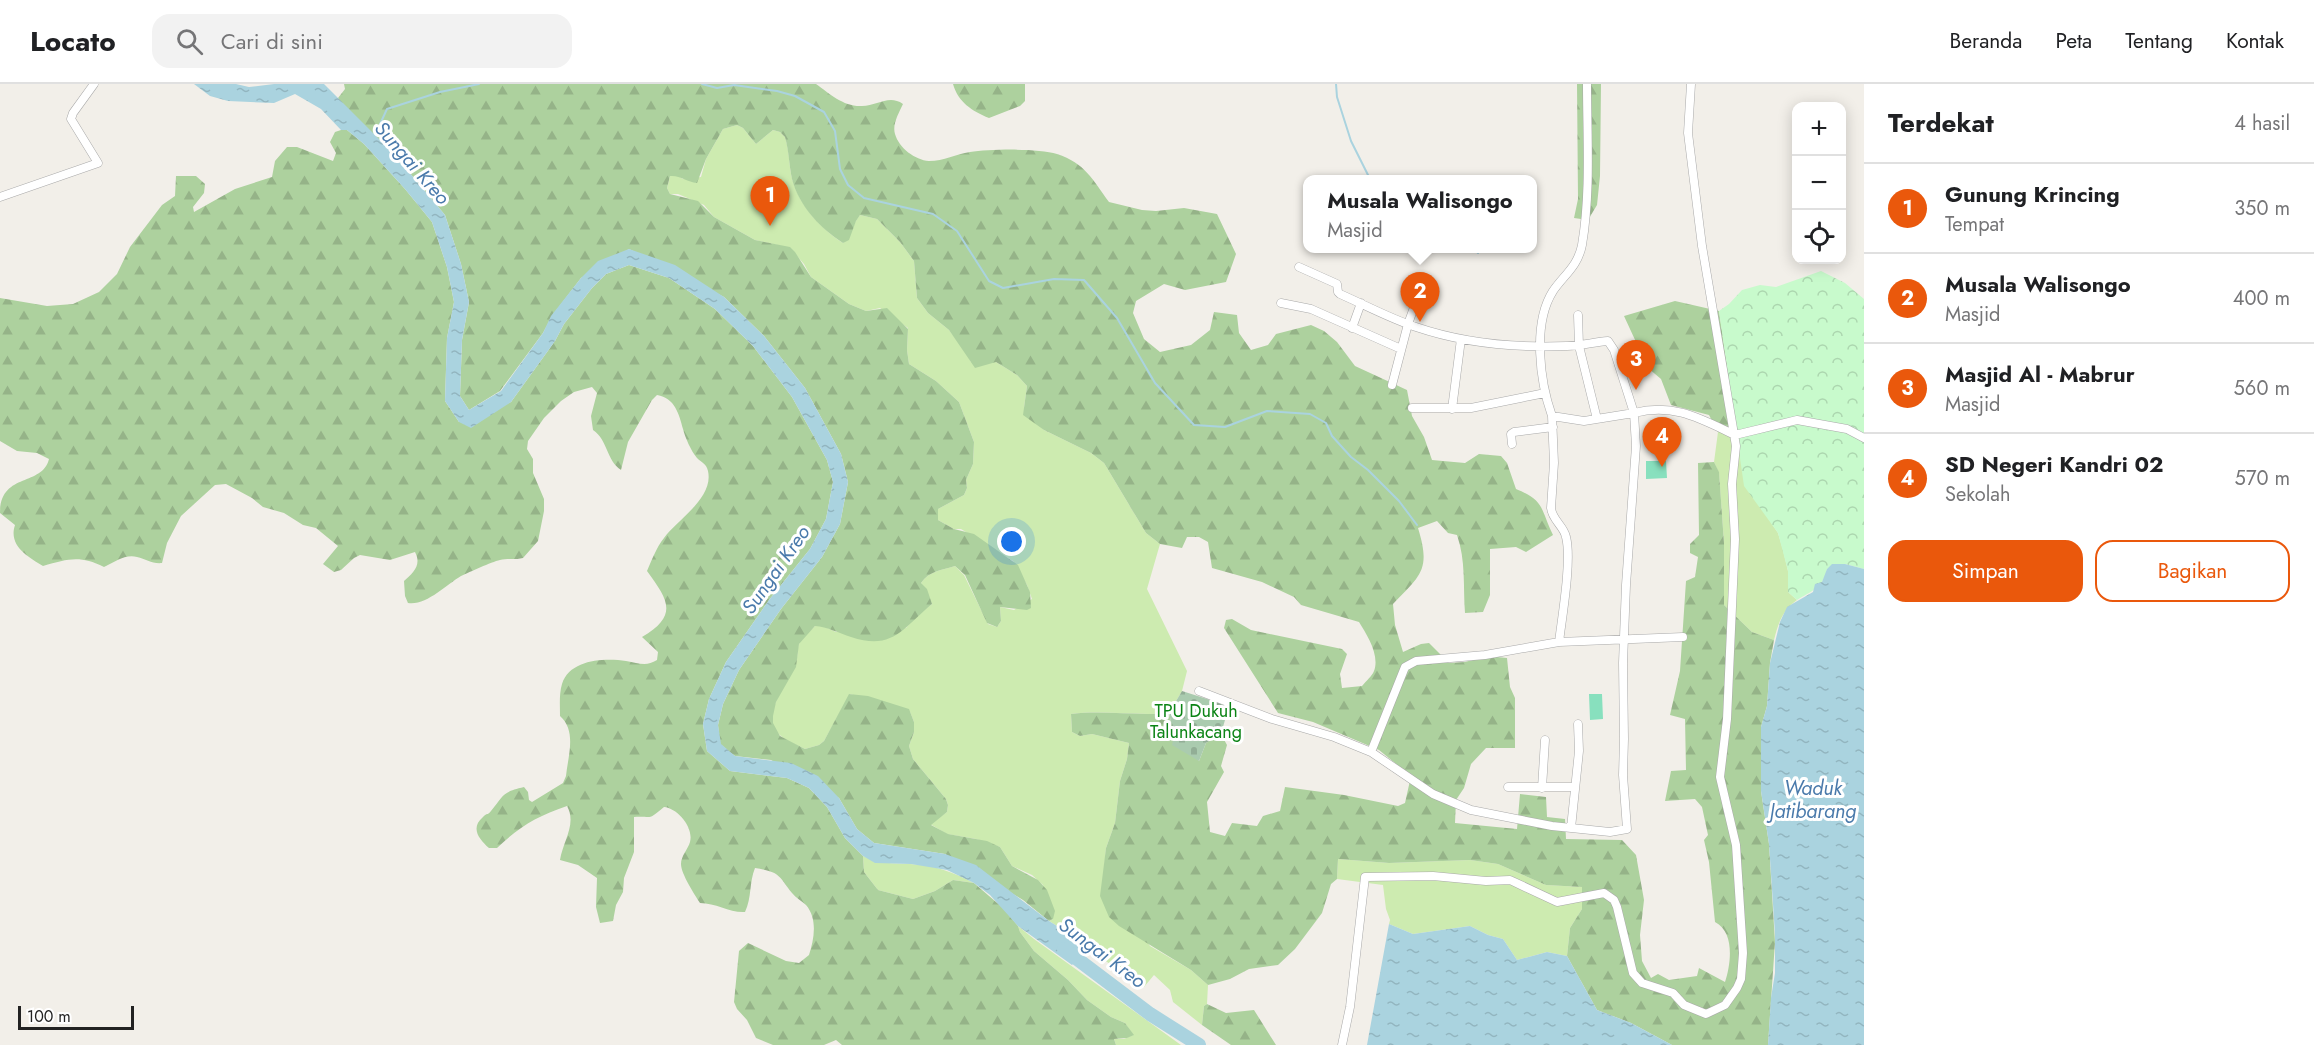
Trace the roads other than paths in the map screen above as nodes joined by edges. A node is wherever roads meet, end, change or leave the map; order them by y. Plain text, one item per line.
1 (94, 84) edge
2 (1587, 84) edge
3 (1691, 84) edge
4 (0, 197) edge
5 (1299, 267) dead end
6 (1416, 302) dead end
7 (1281, 303) dead end
8 (1360, 303) junction
9 (1578, 315) dead end
10 (1408, 324) junction
11 (1352, 328) junction
12 (1461, 339) junction
13 (1539, 346) junction
14 (1579, 346) junction
15 (1401, 349) junction
16 (1392, 385) dead end
17 (1545, 393) junction
18 (1412, 408) dead end
19 (1452, 409) junction
20 (1634, 413) junction
21 (1552, 416) junction
22 (1597, 419) junction
23 (1554, 427) junction
24 (1735, 435) junction
25 (1864, 438) edge
26 (1512, 444) dead end
27 (1683, 637) dead end
28 (1624, 638) junction
29 (1559, 642) junction
30 (1199, 691) dead end
31 (1578, 724) dead end
32 (1545, 740) dead end
33 (1371, 753) junction
34 (1508, 787) dead end
35 (1574, 787) junction
36 (1542, 788) junction
37 (1571, 828) junction
38 (1342, 1045) edge

1 - 4 street
2 - 13 street
3 - 24 street
5 - 8 street
6 - 10 street
7 - 11 street
8 - 10 street
8 - 11 street
9 - 14 street
10 - 12 street
10 - 15 street
11 - 15 street
12 - 13 street
12 - 19 street
13 - 14 street
13 - 17 street
14 - 20 street
14 - 22 street
15 - 16 street
17 - 19 street
17 - 21 street
18 - 19 street
20 - 22 street
20 - 24 street
20 - 28 street
21 - 22 street
21 - 23 street
23 - 26 street
23 - 29 street
24 - 25 street
24 - 38 street
27 - 28 street
28 - 29 street
28 - 37 street
29 - 33 street
30 - 33 street
31 - 35 street
32 - 36 street
33 - 37 street
34 - 36 street
35 - 36 street
35 - 37 street

